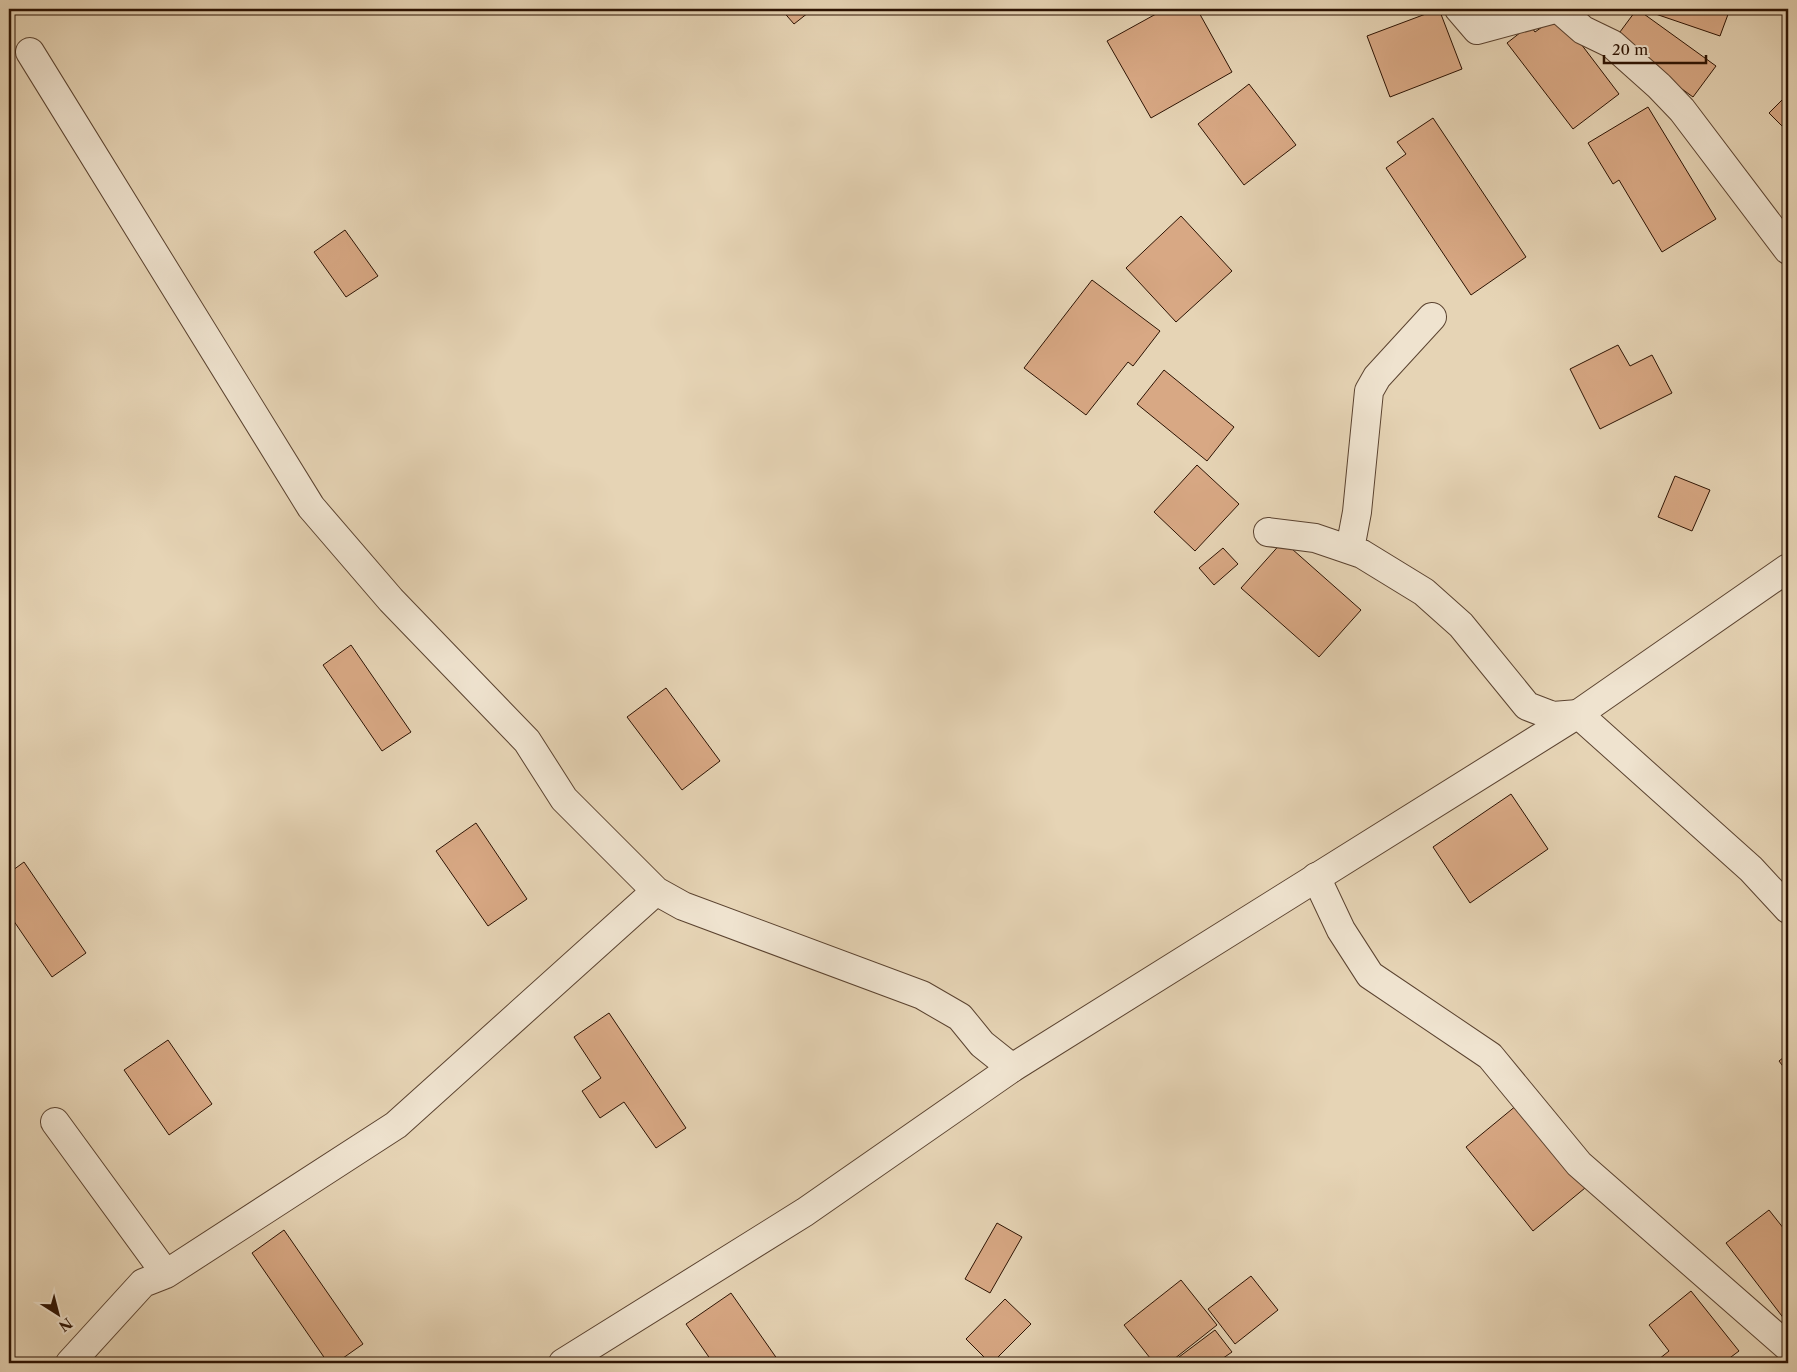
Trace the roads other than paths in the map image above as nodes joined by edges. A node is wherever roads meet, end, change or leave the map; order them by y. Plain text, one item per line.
1 (1460, 9) edge
2 (1557, 9) edge
3 (30, 52) dead end
4 (1788, 250) edge
5 (1432, 317) dead end
6 (1268, 532) dead end
7 (1350, 549) junction
8 (1788, 568) edge
9 (1578, 714) junction
10 (1316, 878) junction
11 (656, 891) junction
12 (1788, 909) edge
13 (1012, 1068) junction
14 (55, 1122) dead end
15 (166, 1274) junction
16 (1788, 1347) edge
17 (70, 1363) edge
18 (563, 1363) edge

1 - 2 street
2 - 4 street
3 - 11 street
5 - 7 street
6 - 7 street
7 - 9 street
8 - 9 street
9 - 10 street
9 - 12 street
10 - 13 street
10 - 16 street
11 - 13 street
11 - 15 street
13 - 18 street
14 - 15 street
15 - 17 street

